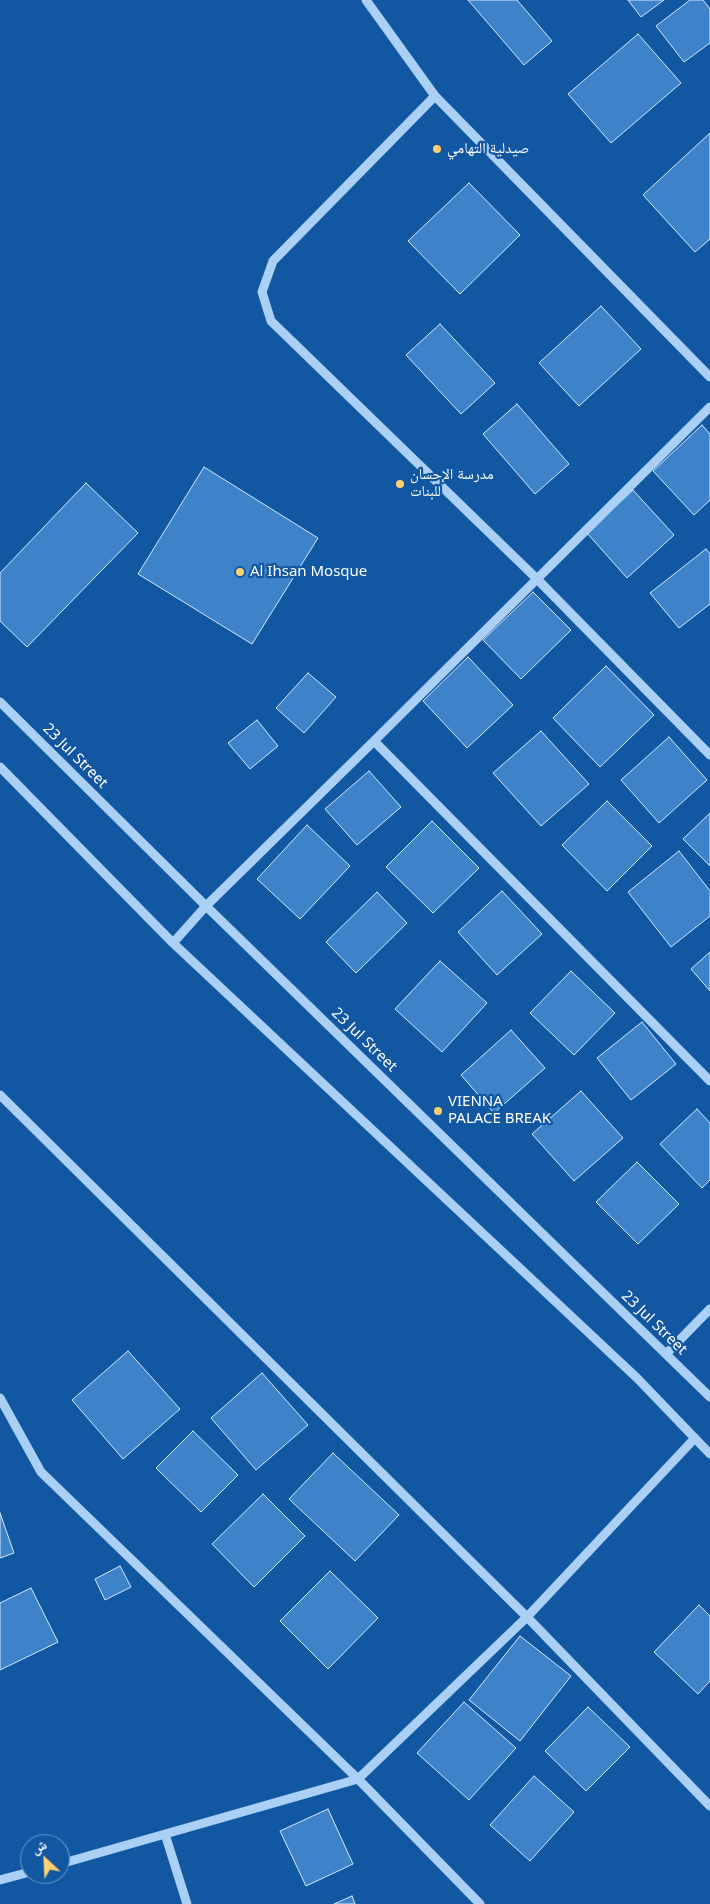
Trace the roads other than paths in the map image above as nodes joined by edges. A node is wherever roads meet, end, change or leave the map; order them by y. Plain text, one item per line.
1 (366, 0) edge
2 (435, 96) junction
3 (710, 377) edge
4 (710, 407) edge
5 (537, 579) junction
6 (0, 702) edge
7 (374, 741) junction
8 (710, 755) edge
9 (0, 768) edge
10 (206, 906) junction
11 (173, 943) junction
12 (710, 1081) edge
13 (0, 1095) edge
14 (710, 1309) edge
15 (666, 1354) junction
16 (710, 1396) edge
17 (0, 1398) edge
18 (695, 1438) junction
19 (710, 1454) edge
20 (527, 1617) junction
21 (358, 1779) junction
22 (710, 1806) edge
23 (165, 1834) junction
24 (70, 1861) edge
25 (20, 1875) edge
26 (0, 1880) edge
27 (187, 1904) edge
28 (480, 1904) edge

1 - 2 street
2 - 3 street
2 - 5 street
4 - 5 street
5 - 7 street
5 - 8 street
6 - 10 street, 23 Jul Street
7 - 10 street
7 - 12 street
9 - 11 street
10 - 11 street
10 - 15 street, 23 Jul Street
11 - 18 street
13 - 20 street
14 - 15 street
15 - 16 street, 23 Jul Street
17 - 21 street
18 - 19 street
18 - 20 street
20 - 21 street
20 - 22 street
21 - 23 street
21 - 28 street
23 - 24 street
23 - 27 street
25 - 26 street

